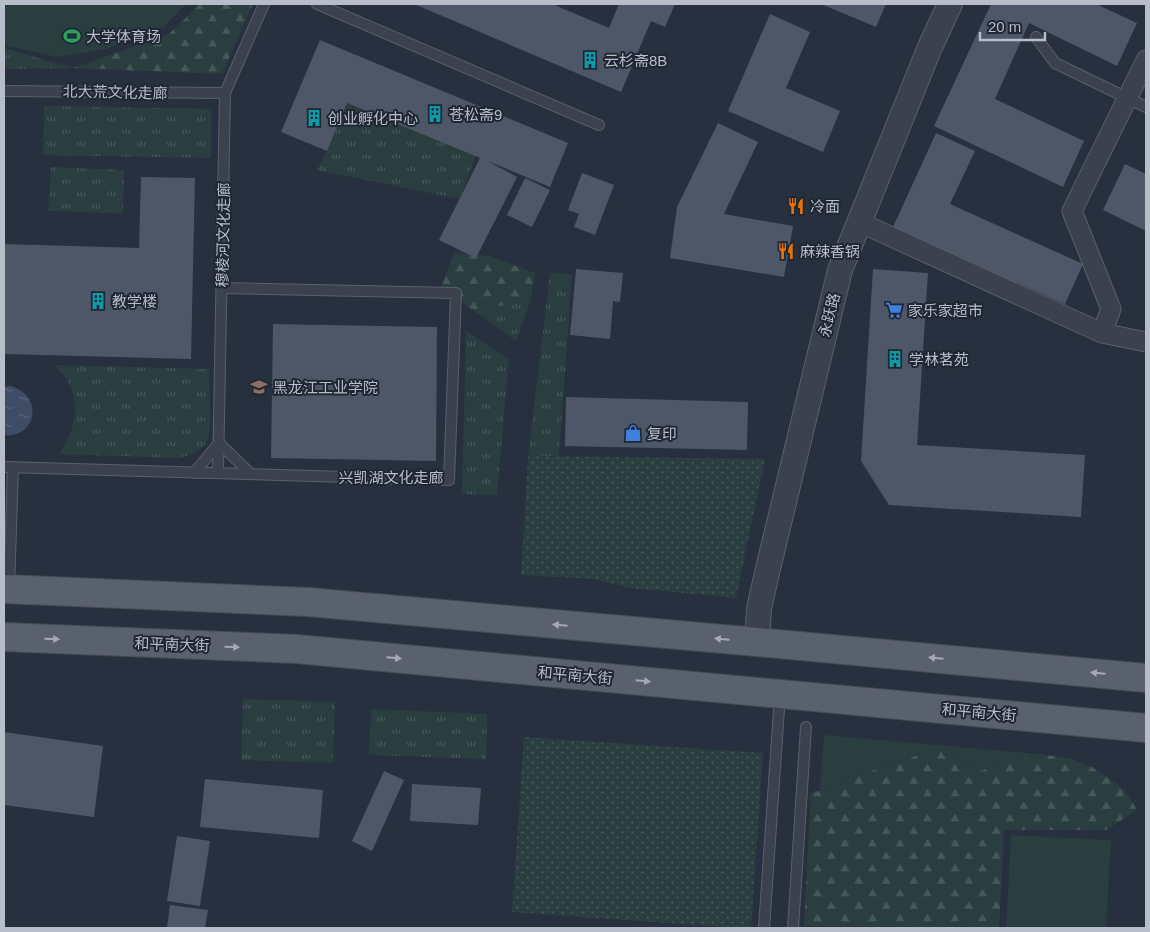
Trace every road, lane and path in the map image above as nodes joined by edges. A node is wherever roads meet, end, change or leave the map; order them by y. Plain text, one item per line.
1 (264, 4) edge
2 (317, 4) edge
3 (950, 4) edge
4 (1036, 37) dead end
5 (1146, 60) edge
6 (4, 91) edge
7 (226, 93) junction
8 (1128, 98) junction
9 (1146, 107) edge
10 (599, 125) dead end
11 (859, 222) junction
12 (222, 288) junction
13 (1102, 332) junction
14 (1146, 342) edge
15 (219, 443) junction
16 (8, 467) edge
17 (194, 473) junction
18 (218, 473) junction
19 (251, 474) junction
20 (7, 589) edge
21 (4, 637) edge
22 (757, 642) junction
23 (1146, 678) edge
24 (780, 694) junction
25 (806, 727) dead end
26 (1146, 728) edge
27 (764, 928) edge
28 (792, 928) edge

1 - 7 lane, 穆棱河文化走廊
2 - 10 lane
3 - 11 street, 永跃路
4 - 8 lane
5 - 8 street
6 - 7 lane, 北大荒文化走廊
7 - 12 lane, 穆棱河文化走廊
8 - 9 lane
8 - 13 street
11 - 13 street
11 - 22 street, 永跃路
12 - 15 lane, 穆棱河文化走廊
12 - 19 lane, 兴凯湖文化走廊
13 - 14 street
15 - 17 lane
15 - 18 lane, 穆棱河文化走廊
15 - 19 lane
16 - 17 lane, 兴凯湖文化走廊
16 - 20 lane
17 - 18 lane, 兴凯湖文化走廊
18 - 19 lane, 兴凯湖文化走廊
22 -> 20 main road
21 -> 24 main road, 和平南大街
23 -> 22 main road
24 - 26 main road, 和平南大街
24 - 27 lane
25 - 28 lane

